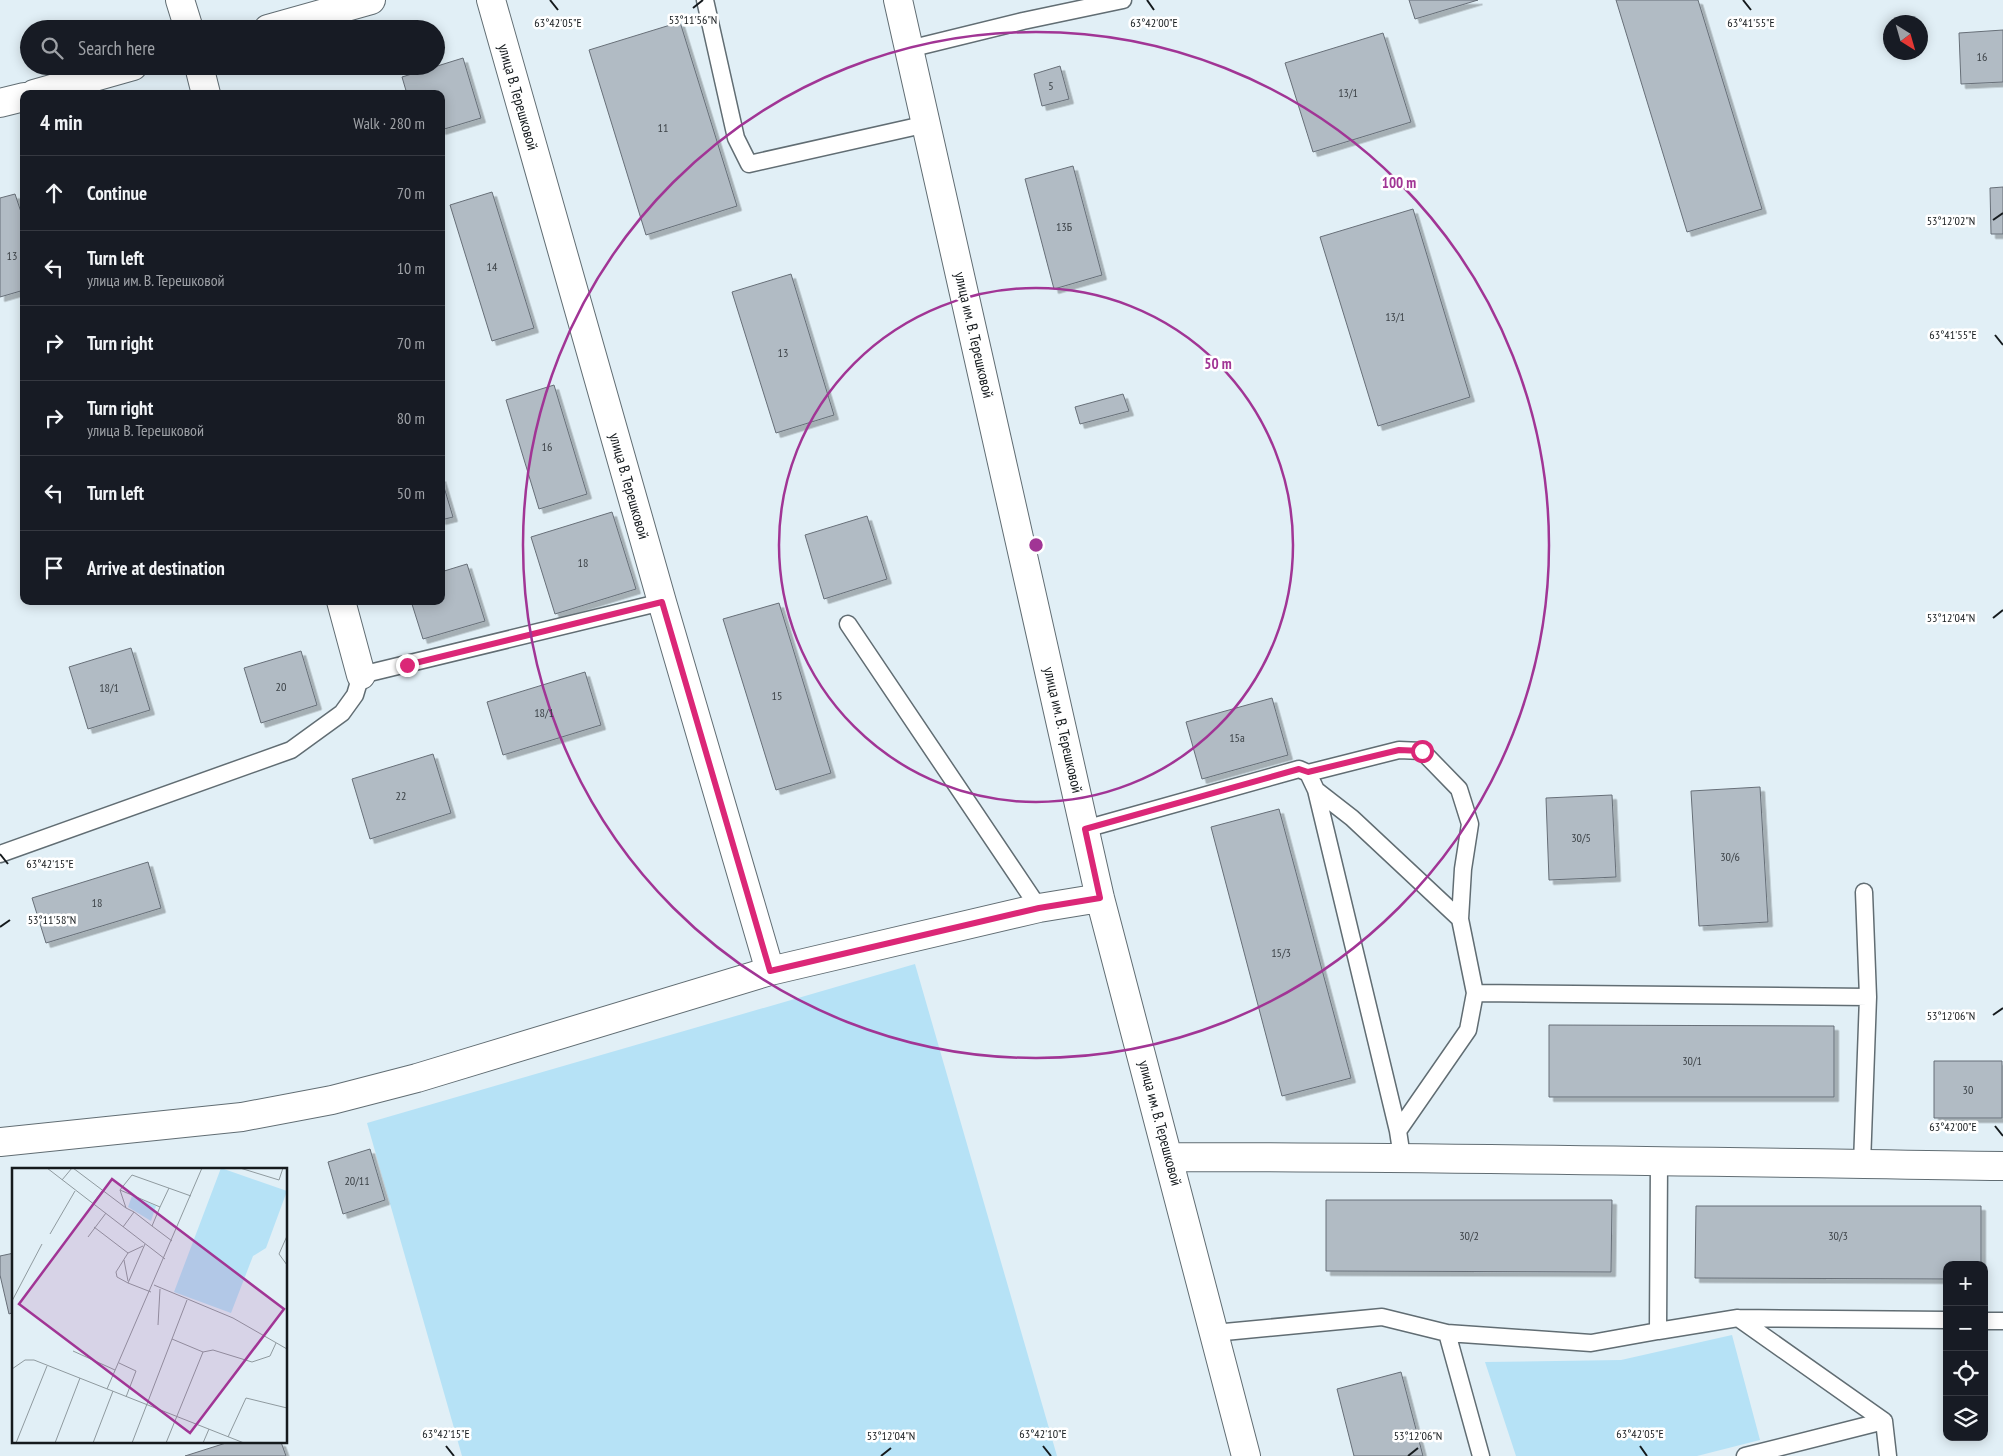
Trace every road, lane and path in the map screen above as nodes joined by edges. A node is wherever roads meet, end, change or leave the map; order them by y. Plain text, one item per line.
1 (180, 0) edge
2 (370, 0) edge
3 (491, 0) edge
4 (704, 0) edge
5 (898, 0) edge
6 (1123, 0) edge
7 (186, 20) edge
8 (300, 20) edge
9 (909, 49) junction
10 (101, 75) edge
11 (201, 75) edge
12 (48, 90) edge
13 (205, 90) edge
14 (20, 97) edge
15 (0, 103) edge
16 (927, 124) junction
17 (662, 602) junction
18 (342, 605) edge
19 (848, 624) dead end
20 (361, 675) junction
21 (1308, 772) junction
22 (1316, 790) junction
23 (1085, 829) junction
24 (0, 854) edge
25 (1864, 892) dead end
26 (1100, 898) junction
27 (1039, 908) junction
28 (1460, 920) junction
29 (770, 971) junction
30 (1476, 993) junction
31 (1868, 997) junction
32 (0, 1142) edge
33 (1400, 1144) junction
34 (1169, 1157) junction
35 (1659, 1162) junction
36 (1862, 1164) junction
37 (2003, 1166) edge
38 (1738, 1318) junction
39 (1943, 1320) edge
40 (1988, 1320) edge
41 (2003, 1321) edge
42 (1658, 1331) junction
43 (1214, 1333) junction
44 (1447, 1333) junction
45 (1884, 1421) junction
46 (1246, 1456) edge
47 (1481, 1456) edge
48 (1745, 1456) edge
49 (1888, 1456) edge

1 - 7 street
2 - 8 street
3 - 17 street, улица В. Терешковой
4 - 16 lane
5 - 9 street, улица им. В. Терешковой
6 - 9 lane
9 - 16 street, улица им. В. Терешковой
10 - 12 street
11 - 13 street
14 - 15 street
16 - 23 street, улица им. В. Терешковой
17 - 20 lane
17 - 29 street, улица В. Терешковой
18 - 20 street
19 - 27 lane
20 - 24 lane
21 - 22 lane
21 - 23 lane
21 - 28 lane
22 - 28 lane
22 - 33 lane
23 - 26 street, улица им. В. Терешковой
25 - 31 lane
26 - 27 street
26 - 34 street, улица им. В. Терешковой
27 - 29 street
28 - 30 lane
29 - 32 street
30 - 31 lane
30 - 33 lane
31 - 36 lane
33 - 34 street
33 - 35 street
34 - 43 street, улица им. В. Терешковой
35 - 36 street
35 - 42 lane
36 - 37 street
38 - 39 lane
38 - 42 lane
38 - 45 lane
40 - 41 lane
42 - 44 lane
43 - 44 lane
43 - 46 street, улица им. В. Терешковой
44 - 47 lane
45 - 48 lane
45 - 49 lane

